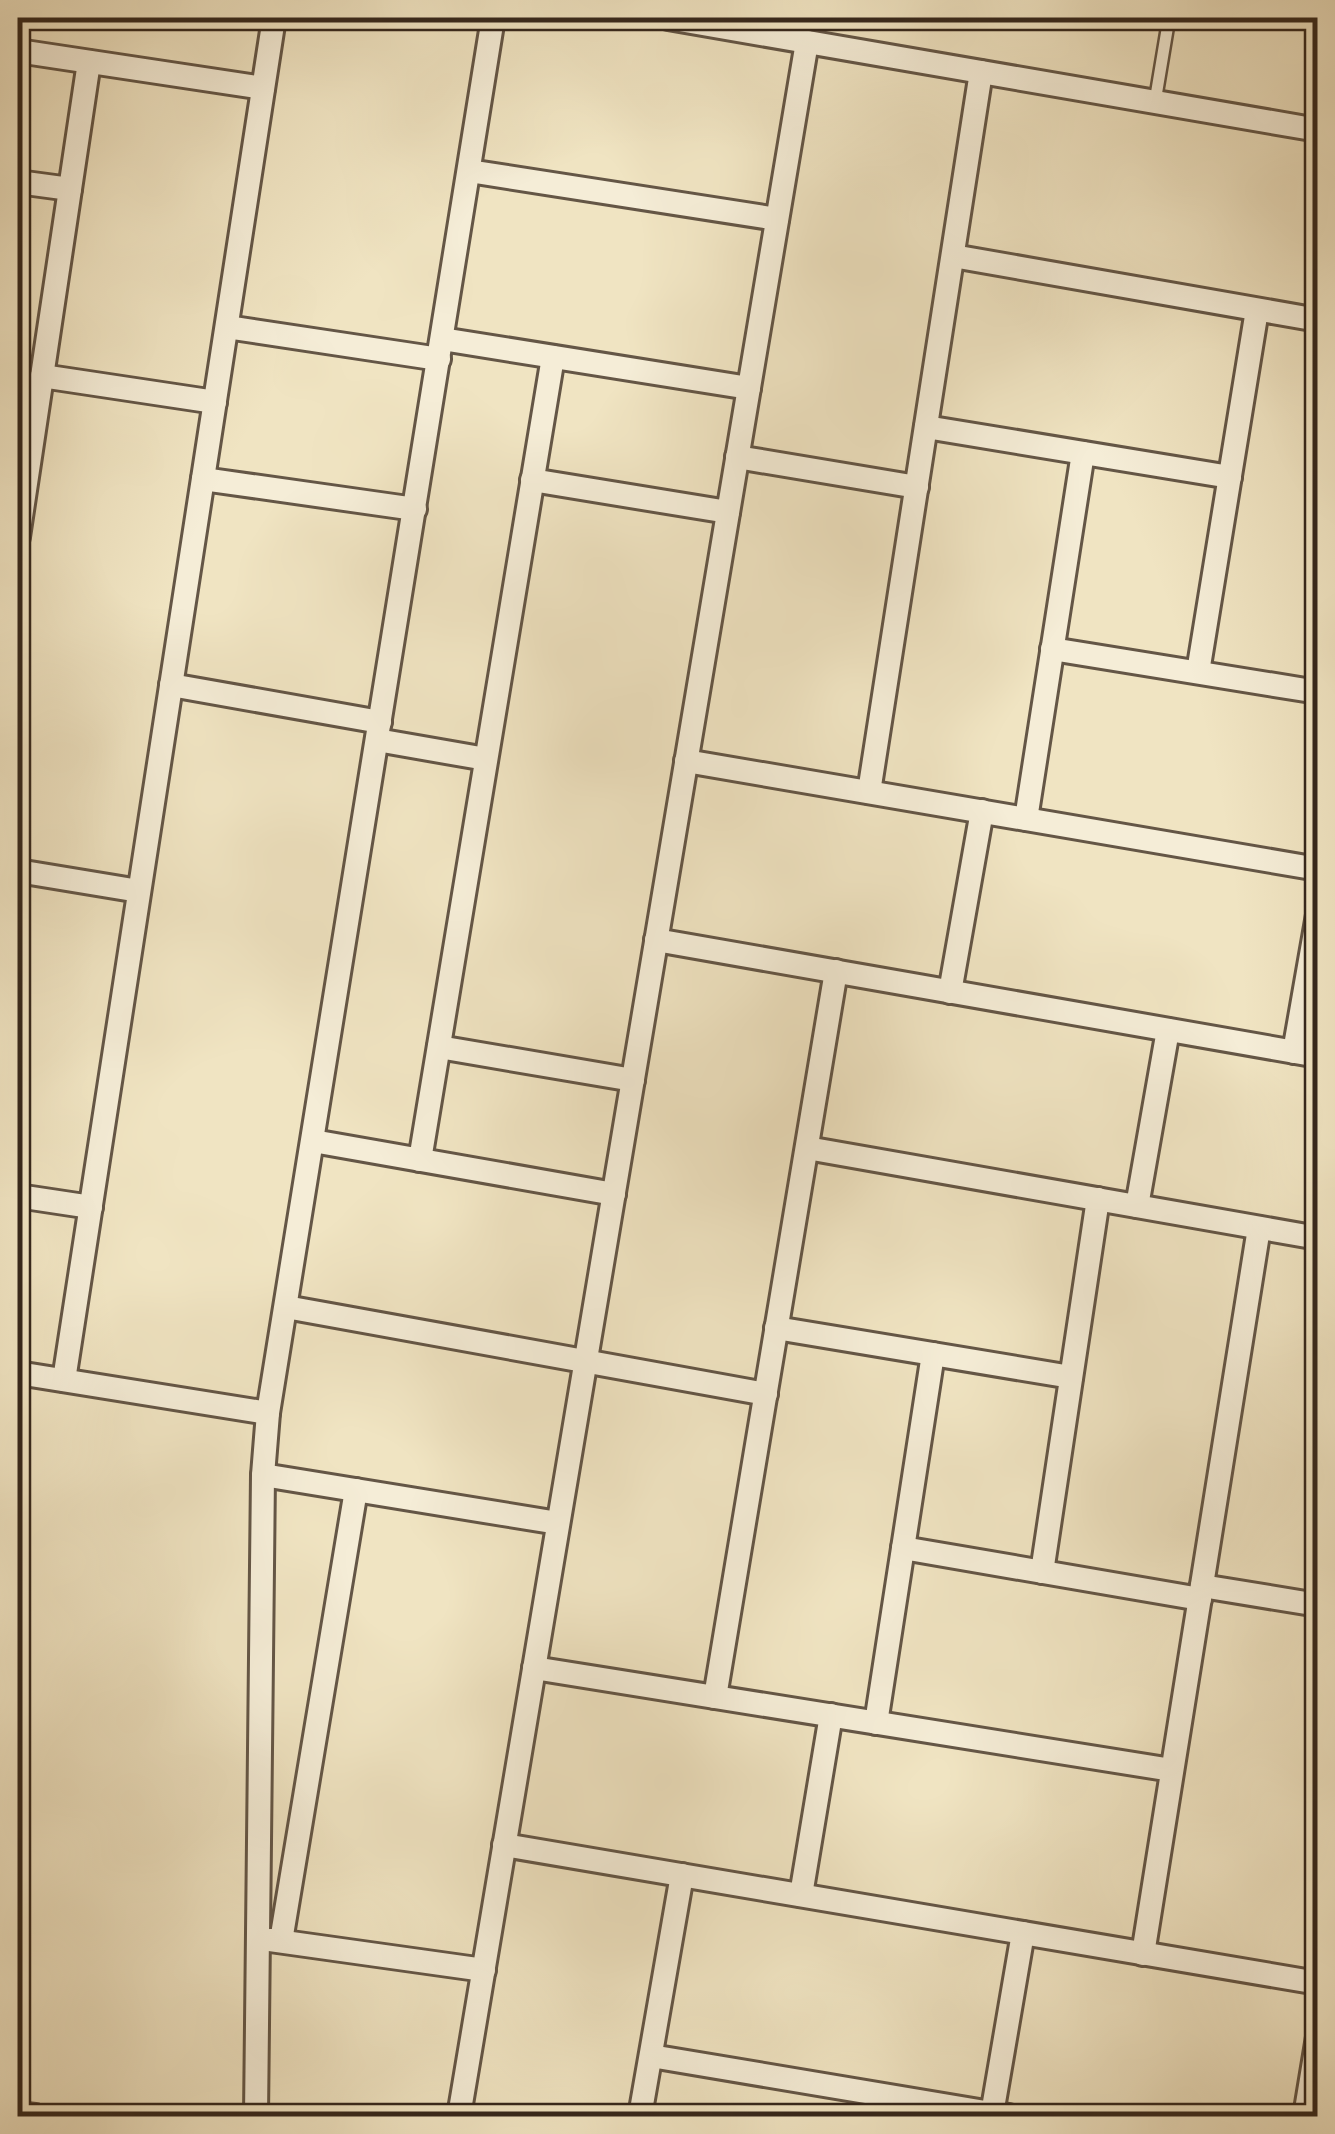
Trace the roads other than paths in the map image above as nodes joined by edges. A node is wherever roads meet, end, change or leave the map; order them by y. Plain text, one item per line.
1 (274, 18) edge
2 (493, 18) edge
3 (668, 18) edge
4 (1168, 18) edge
5 (807, 42) junction
6 (18, 50) edge
7 (89, 62) junction
8 (982, 72) junction
9 (264, 88) junction
10 (1155, 102) junction
11 (1318, 130) edge
12 (468, 171) junction
13 (18, 182) edge
14 (70, 189) junction
15 (777, 220) junction
16 (953, 256) junction
17 (1258, 310) junction
18 (1318, 320) edge
19 (226, 328) junction
20 (441, 349) junction
21 (552, 357) junction
22 (42, 376) junction
23 (749, 388) junction
24 (215, 402) junction
25 (926, 428) junction
26 (1083, 453) junction
27 (737, 456) junction
28 (1230, 477) junction
29 (203, 478) junction
30 (532, 480) junction
31 (917, 487) junction
32 (415, 509) junction
33 (728, 512) junction
34 (18, 537) edge
35 (1052, 649) junction
36 (1198, 672) junction
37 (171, 686) junction
38 (1318, 692) edge
39 (379, 731) junction
40 (486, 759) junction
41 (686, 761) junction
42 (869, 792) junction
43 (982, 811) junction
44 (1026, 819) junction
45 (1318, 869) edge
46 (18, 871) edge
47 (140, 891) junction
48 (1318, 915) edge
49 (656, 940) junction
50 (836, 971) junction
51 (950, 992) junction
52 (1168, 1030) junction
53 (439, 1047) junction
54 (1294, 1052) junction
55 (1318, 1056) edge
56 (633, 1080) junction
57 (312, 1141) junction
58 (806, 1148) junction
59 (420, 1160) junction
60 (614, 1194) junction
61 (18, 1196) edge
62 (1098, 1199) junction
63 (1138, 1206) junction
64 (91, 1207) junction
65 (1259, 1228) junction
66 (1318, 1238) edge
67 (286, 1307) junction
68 (776, 1328) junction
69 (934, 1354) junction
70 (586, 1361) junction
71 (18, 1373) edge
72 (1071, 1377) junction
73 (64, 1380) junction
74 (766, 1394) junction
75 (268, 1413) junction
76 (263, 1474) junction
77 (356, 1490) junction
78 (558, 1523) junction
79 (903, 1548) junction
80 (1042, 1572) junction
81 (1201, 1592) junction
82 (1318, 1605) edge
83 (534, 1668) junction
84 (715, 1697) junction
85 (831, 1716) junction
86 (876, 1723) junction
87 (1172, 1770) junction
88 (504, 1845) junction
89 (682, 1875) junction
90 (801, 1895) junction
91 (1023, 1933) junction
92 (256, 1938) junction
93 (281, 1942) junction
94 (1143, 1954) junction
95 (484, 1970) junction
96 (1318, 1983) edge
97 (1318, 2036) edge
98 (650, 2056) junction
99 (952, 2112) edge
100 (18, 2114) edge
101 (1000, 2115) edge
102 (34, 2116) edge
103 (256, 2116) edge
104 (459, 2116) edge
105 (640, 2116) edge
106 (1305, 2116) edge

1 - 9 street
2 - 12 street
3 - 5 street
4 - 10 lane
5 - 8 street
5 - 15 street
6 - 7 street
7 - 9 street
7 - 14 street
8 - 10 street
8 - 16 street
9 - 19 street
10 - 11 street
12 - 15 street
12 - 20 street
13 - 14 street
14 - 22 street
15 - 23 street
16 - 17 street
16 - 25 street
17 - 18 street
17 - 28 street
19 - 20 street
19 - 24 street
20 - 21 street
20 - 32 street
21 - 23 street
21 - 30 street
22 - 24 street
22 - 34 street
23 - 27 street
24 - 29 street
25 - 26 street
25 - 31 street
26 - 28 street
26 - 35 street
27 - 31 street
27 - 33 street
28 - 36 street
29 - 32 street
29 - 37 street
30 - 33 street
30 - 40 street
31 - 42 street
32 - 39 street
33 - 41 street
35 - 36 street
35 - 44 street
36 - 38 street
37 - 39 street
37 - 47 street
39 - 40 street
39 - 57 street
40 - 53 street
41 - 42 street
41 - 49 street
42 - 43 street
43 - 44 street
43 - 51 street
44 - 45 street
46 - 47 street
47 - 64 street
48 - 54 street
49 - 50 street
49 - 56 street
50 - 51 street
50 - 58 street
51 - 52 street
52 - 54 street
52 - 63 street
53 - 56 street
53 - 59 street
54 - 55 street
56 - 60 street
57 - 59 street
57 - 67 street
58 - 62 street
58 - 68 street
59 - 60 street
60 - 70 street
61 - 64 street
62 - 63 street
62 - 72 street
63 - 65 street
64 - 73 street
65 - 66 street
65 - 81 street
67 - 70 street
67 - 75 street
68 - 69 street
68 - 74 street
69 - 72 street
69 - 79 street
70 - 74 street
70 - 78 street
71 - 73 street
72 - 80 street
73 - 75 street
74 - 84 street
75 - 76 street
76 - 77 street
76 - 92 street
77 - 78 street
77 - 93 street
78 - 83 street
79 - 80 street
79 - 86 street
80 - 81 street
81 - 82 street
81 - 87 street
83 - 84 street
83 - 88 street
84 - 85 street
85 - 86 street
85 - 90 street
86 - 87 street
87 - 94 street
88 - 89 street
88 - 95 street
89 - 90 street
89 - 98 street
90 - 91 street
91 - 94 street
91 - 101 street
92 - 93 street
92 - 103 street
93 - 95 street
94 - 96 street
95 - 104 street
97 - 106 street
98 - 99 street
98 - 105 street
99 - 101 street
100 - 102 street

